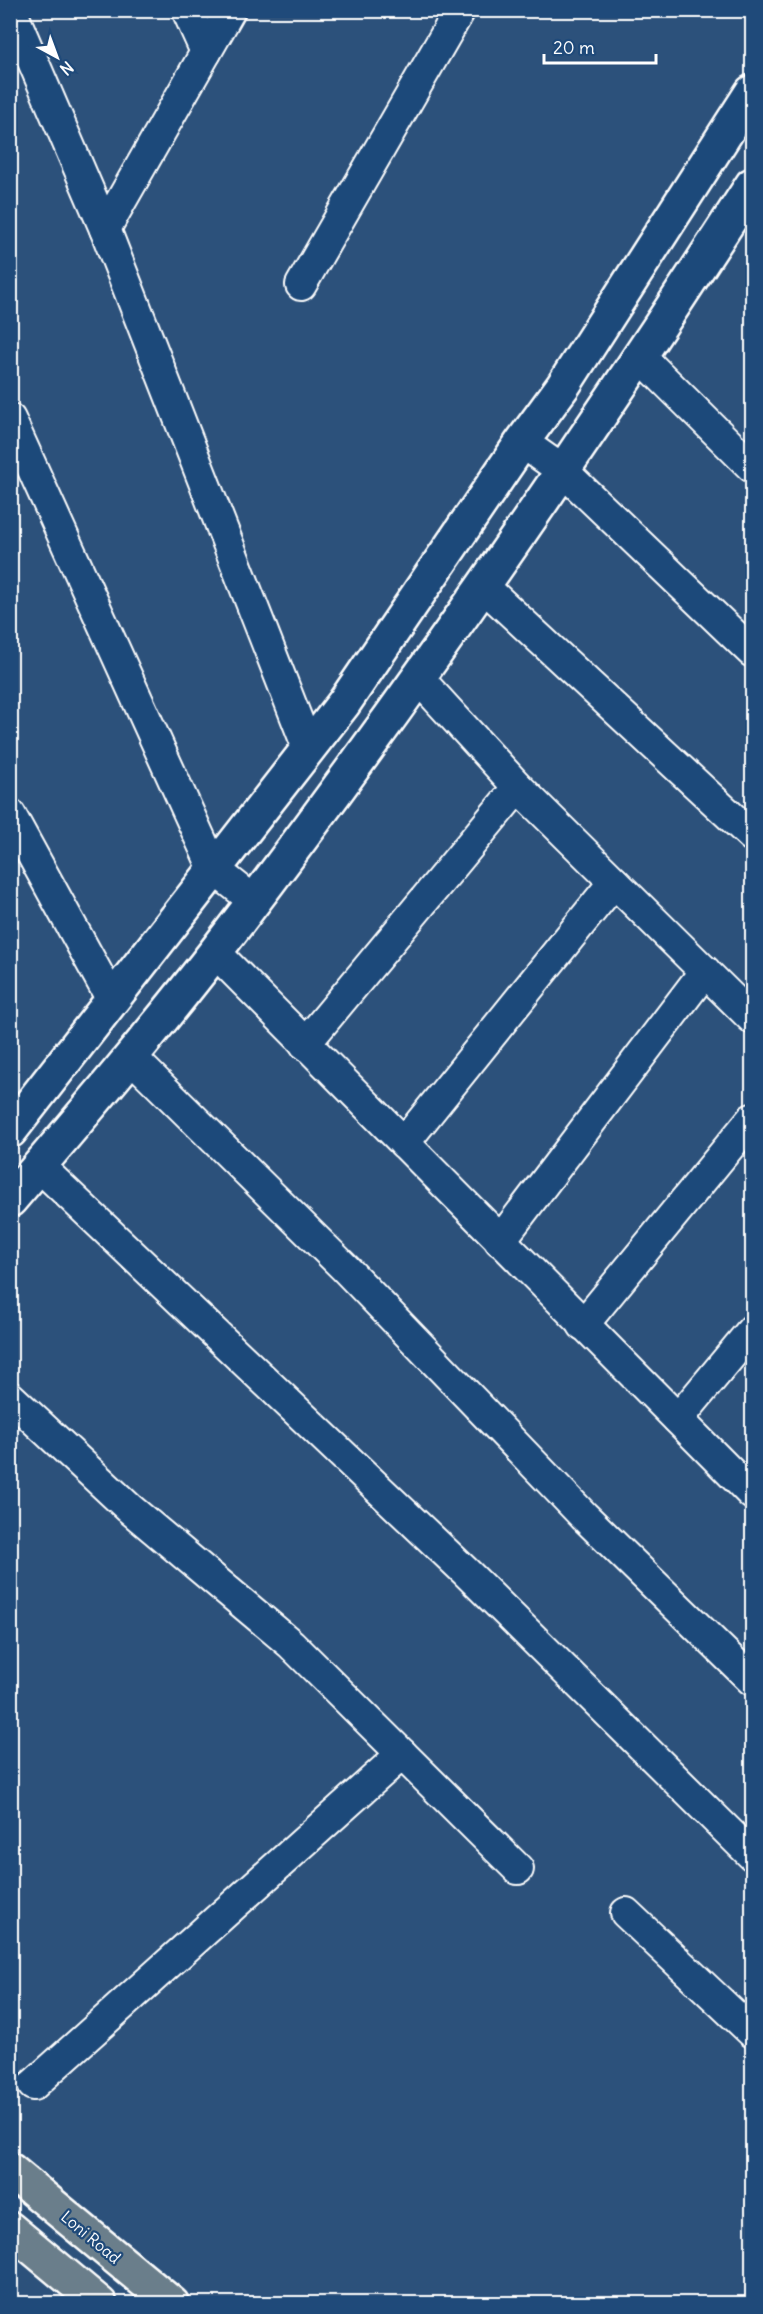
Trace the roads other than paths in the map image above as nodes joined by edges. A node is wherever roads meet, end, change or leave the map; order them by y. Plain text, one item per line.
1 (12, 10) edge
2 (187, 10) edge
3 (231, 10) edge
4 (460, 10) edge
5 (206, 52) junction
6 (753, 92) edge
7 (753, 185) edge
8 (105, 229) junction
9 (301, 285) dead end
10 (641, 357) junction
11 (10, 419) edge
12 (522, 442) junction
13 (753, 467) edge
14 (563, 471) junction
15 (483, 586) junction
16 (753, 652) edge
17 (419, 679) junction
18 (308, 748) junction
19 (518, 787) junction
20 (10, 814) edge
21 (753, 836) edge
22 (214, 869) junction
23 (614, 882) junction
24 (253, 900) junction
25 (215, 952) junction
26 (705, 971) junction
27 (112, 1000) junction
28 (753, 1018) edge
29 (306, 1044) junction
30 (131, 1057) junction
31 (753, 1119) edge
32 (10, 1131) edge
33 (404, 1143) junction
34 (39, 1166) junction
35 (10, 1200) edge
36 (500, 1241) junction
37 (583, 1324) junction
38 (753, 1330) edge
39 (10, 1397) edge
40 (678, 1419) junction
41 (753, 1494) edge
42 (753, 1680) edge
43 (402, 1754) junction
44 (753, 1855) edge
45 (518, 1869) dead end
46 (626, 1913) dead end
47 (753, 2032) edge
48 (33, 2085) dead end
49 (10, 2170) edge
50 (10, 2229) edge
51 (100, 2304) edge
52 (172, 2304) edge

1 - 8 street
2 - 5 street
3 - 5 street
4 - 9 street
5 - 8 street
6 - 12 street
7 - 10 street
8 - 18 street
10 - 13 street
10 - 14 street
11 - 22 street
12 - 14 street
12 - 18 street
14 - 15 street
14 - 16 street
15 - 17 street
15 - 21 street
17 - 19 street
17 - 24 street
18 - 22 street
19 - 23 street
19 - 29 street
20 - 27 street
22 - 24 street
22 - 27 street
23 - 26 street
23 - 33 street
24 - 25 street
25 - 29 street
25 - 30 street
26 - 28 street
26 - 36 street
27 - 32 street
29 - 33 street
30 - 34 street
30 - 42 street
31 - 37 street
33 - 36 street
34 - 35 street
34 - 44 street
36 - 37 street
37 - 40 street
38 - 40 street
39 - 43 street
40 - 41 street
43 - 45 street
43 - 48 street
46 - 47 street
49 - 52 highway, Loni Road
50 - 51 highway

